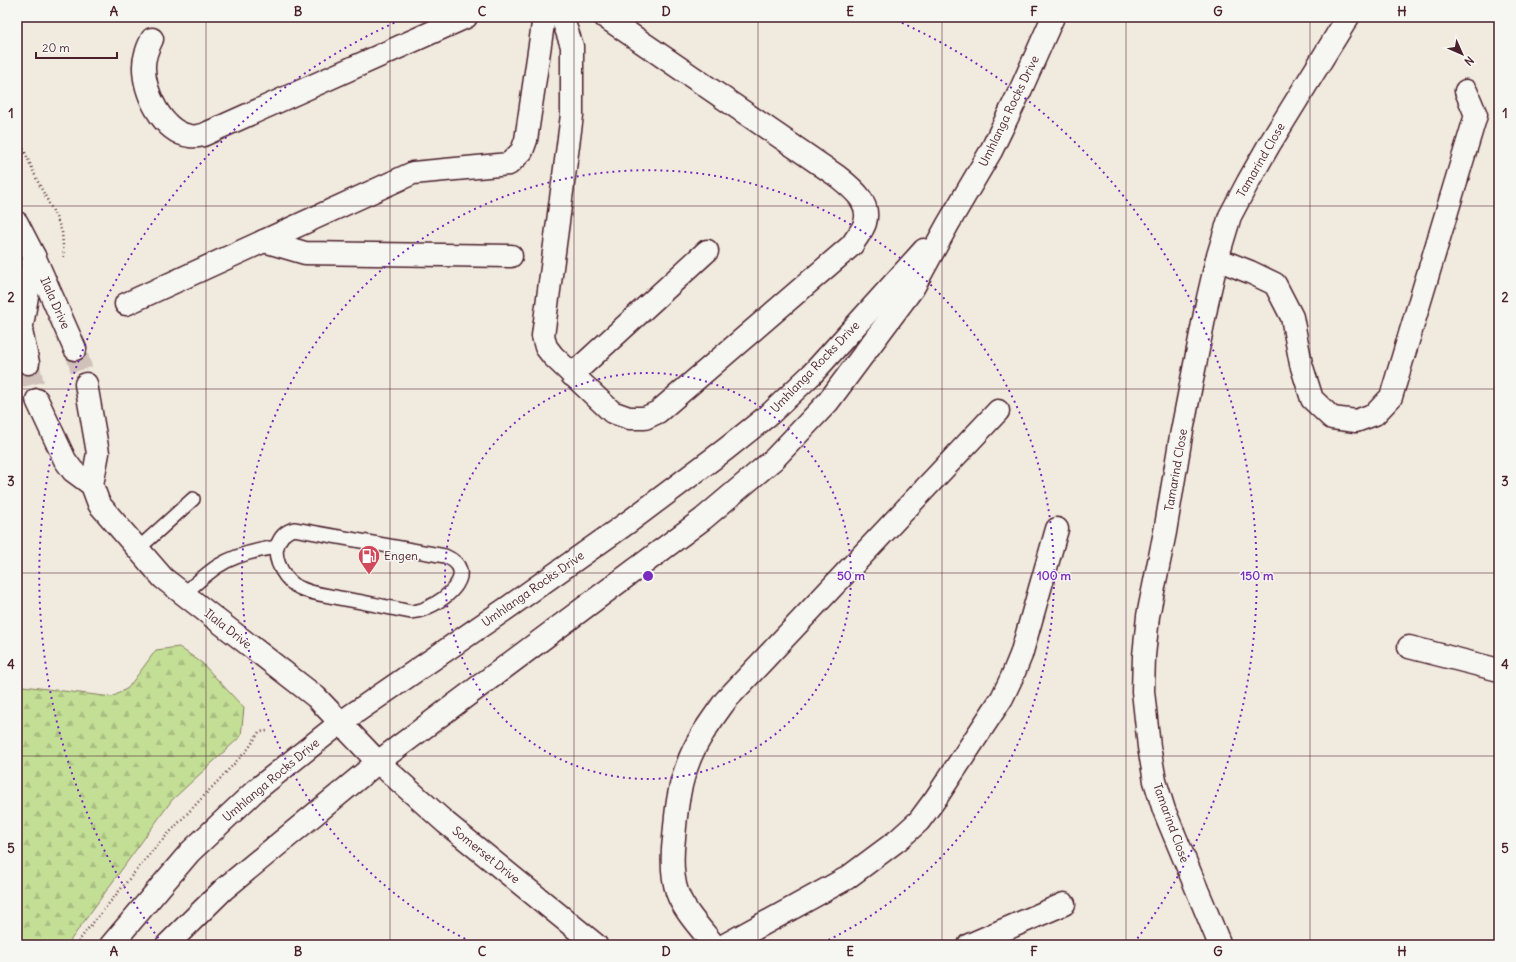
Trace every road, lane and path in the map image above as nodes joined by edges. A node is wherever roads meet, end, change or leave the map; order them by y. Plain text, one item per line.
1 (22, 17) edge
2 (466, 17) edge
3 (544, 17) edge
4 (562, 17) edge
5 (606, 17) edge
6 (1053, 17) edge
7 (1348, 17) edge
8 (152, 39) dead end
9 (17, 40) edge
10 (1466, 91) dead end
11 (17, 134) edge
12 (17, 223) edge
13 (948, 224) junction
14 (264, 241) junction
15 (707, 251) dead end
16 (34, 256) junction
17 (511, 256) dead end
18 (1216, 259) junction
19 (64, 267) dead end
20 (126, 304) dead end
21 (75, 349) tunnel mouth
22 (28, 363) tunnel mouth
23 (572, 375) junction
24 (86, 384) tunnel mouth
25 (37, 400) tunnel mouth
26 (998, 411) dead end
27 (92, 485) junction
28 (192, 499) dead end
29 (1057, 529) dead end
30 (277, 547) junction
31 (138, 549) junction
32 (184, 594) junction
33 (1409, 647) dead end
34 (1499, 670) edge
35 (340, 724) junction
36 (378, 762) junction
37 (1064, 904) dead end
38 (111, 945) edge
39 (167, 945) edge
40 (596, 945) edge
41 (714, 945) edge
42 (725, 945) edge
43 (969, 945) edge
44 (1220, 945) edge

1 - 9 path
2 - 8 street
3 - 14 street
4 - 23 street
5 - 23 street
6 - 13 street, Umhlanga Rocks Drive
7 - 18 street, Tamarind Close
10 - 18 street
11 - 19 path
12 - 16 street, Ilala Drive
13 - 35 street, Umhlanga Rocks Drive
13 - 36 street, Umhlanga Rocks Drive
14 - 17 street
14 - 20 street
15 - 23 street
16 - 21 street, Ilala Drive
16 - 22 street, Ilala Drive
18 - 44 street, Tamarind Close
24 - 27 street
25 - 27 street
26 - 41 street
27 - 31 street, Ilala Drive
28 - 31 lane
29 - 42 street
30 - 30 lane
30 - 32 lane
31 - 32 street, Ilala Drive
32 - 35 street, Ilala Drive
33 - 34 street
35 - 36 street, Ilala Drive
35 - 38 street, Umhlanga Rocks Drive
36 - 39 street, Umhlanga Rocks Drive
36 - 40 street, Somerset Drive
37 - 43 street

